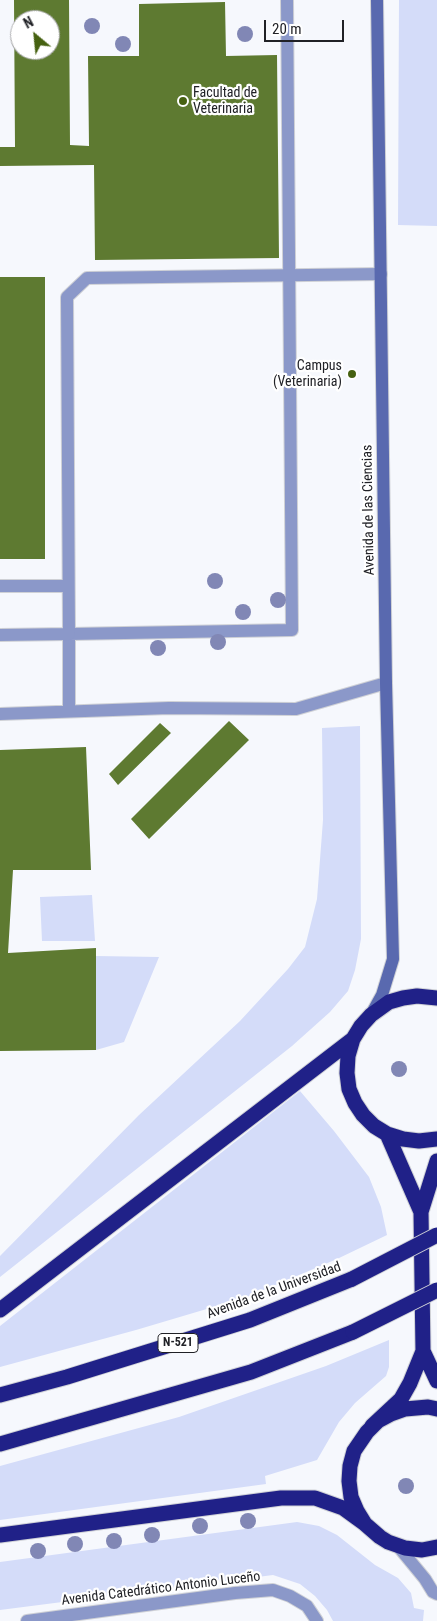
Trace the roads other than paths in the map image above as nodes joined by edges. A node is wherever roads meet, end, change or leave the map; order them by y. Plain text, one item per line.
1 (286, 0) edge
2 (377, 0) edge
3 (381, 274) junction
4 (289, 275) junction
5 (0, 586) edge
6 (68, 586) junction
7 (69, 634) junction
8 (0, 635) edge
9 (386, 682) junction
10 (69, 711) junction
11 (0, 714) edge
12 (437, 998) edge
13 (371, 1015) junction
14 (353, 1039) junction
15 (387, 1134) junction
16 (437, 1139) edge
17 (437, 1161) edge
18 (421, 1212) junction
19 (437, 1235) edge
20 (437, 1290) edge
21 (0, 1310) edge
22 (423, 1351) junction
23 (437, 1381) edge
24 (0, 1395) edge
25 (437, 1409) edge
26 (372, 1426) junction
27 (0, 1444) edge
28 (365, 1524) junction
29 (0, 1535) edge
30 (397, 1546) junction
31 (437, 1547) edge
32 (437, 1594) edge
33 (27, 1621) edge
34 (317, 1621) edge

1 - 4 street
2 - 3 main road, Avenida de las Ciencias
3 - 4 street
3 - 9 main road, Avenida de las Ciencias
4 - 6 street
4 - 7 street
5 - 6 street
6 - 7 street
7 - 8 street
7 - 10 street
9 - 10 street
9 - 13 main road, Avenida de las Ciencias
10 - 11 street
12 - 13 highway
13 - 14 highway
14 - 15 highway
14 - 21 highway
15 - 16 highway
15 - 18 highway
17 - 18 highway
18 - 22 highway
19 - 24 highway, Avenida de la Universidad / N-521, bridge
20 - 27 highway, bridge
22 - 23 highway
22 - 26 highway
25 - 26 highway
26 - 28 highway
28 - 29 highway
28 - 30 highway
30 - 31 highway
30 - 32 street
33 - 34 street, Avenida Catedrático Antonio Luceño

